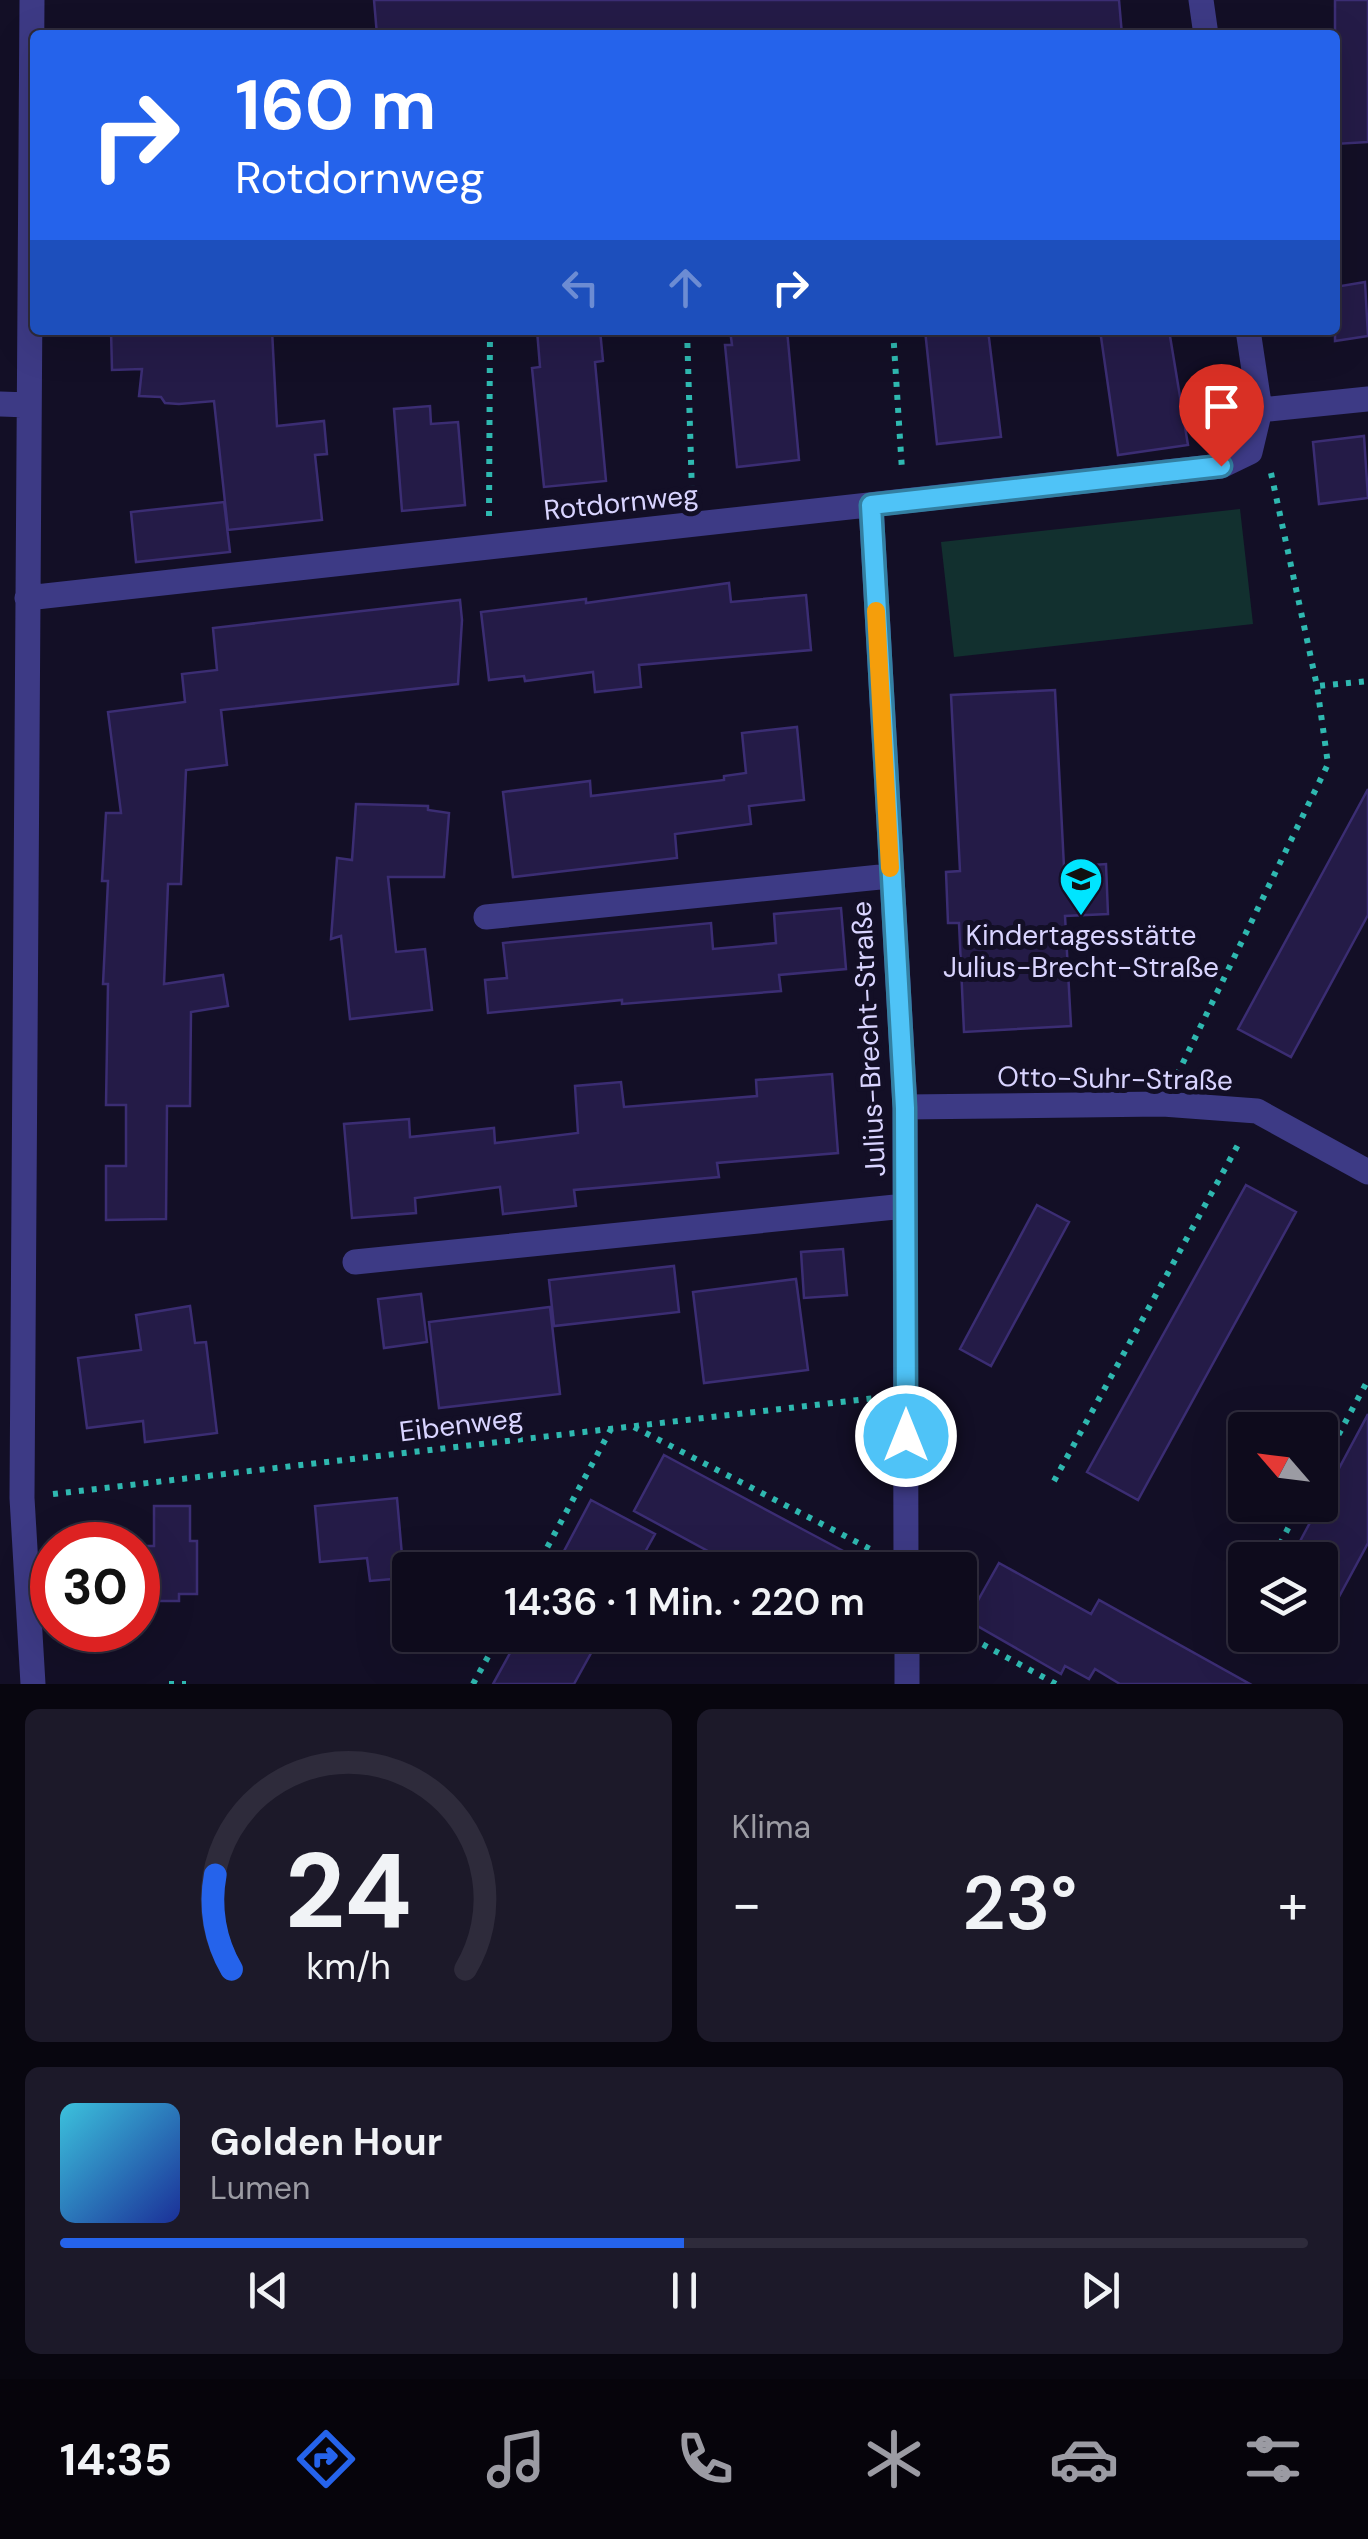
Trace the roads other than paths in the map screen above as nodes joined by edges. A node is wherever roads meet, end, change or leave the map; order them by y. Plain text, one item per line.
1 (32, 0) edge
2 (1201, 0) edge
3 (32, 30) edge
4 (1205, 30) edge
5 (30, 270) edge
6 (1249, 335) edge
7 (1368, 399) edge
8 (0, 404) edge
9 (29, 405) junction
10 (1260, 410) junction
11 (871, 505) junction
12 (28, 598) junction
13 (890, 876) junction
14 (486, 917) dead end
15 (905, 1108) junction
16 (1368, 1172) edge
17 (905, 1206) junction
18 (356, 1262) dead end
19 (11, 1498) edge
20 (906, 1552) edge
21 (906, 1652) edge
22 (33, 1684) edge
23 (906, 1684) edge

1 - 3 street
2 - 4 street
5 - 9 street
6 - 10 street
7 - 10 street
8 - 9 street
9 - 12 street
10 - 11 street, Rotdornweg
11 - 12 street, Rotdornweg
11 - 13 street, Julius-Brecht-Straße
12 - 19 street
13 - 14 street
13 - 15 street, Julius-Brecht-Straße
15 - 16 street, Otto-Suhr-Straße
15 - 17 street, Julius-Brecht-Straße
17 - 18 street
17 - 20 street, Julius-Brecht-Straße
19 - 22 street
21 - 23 street

